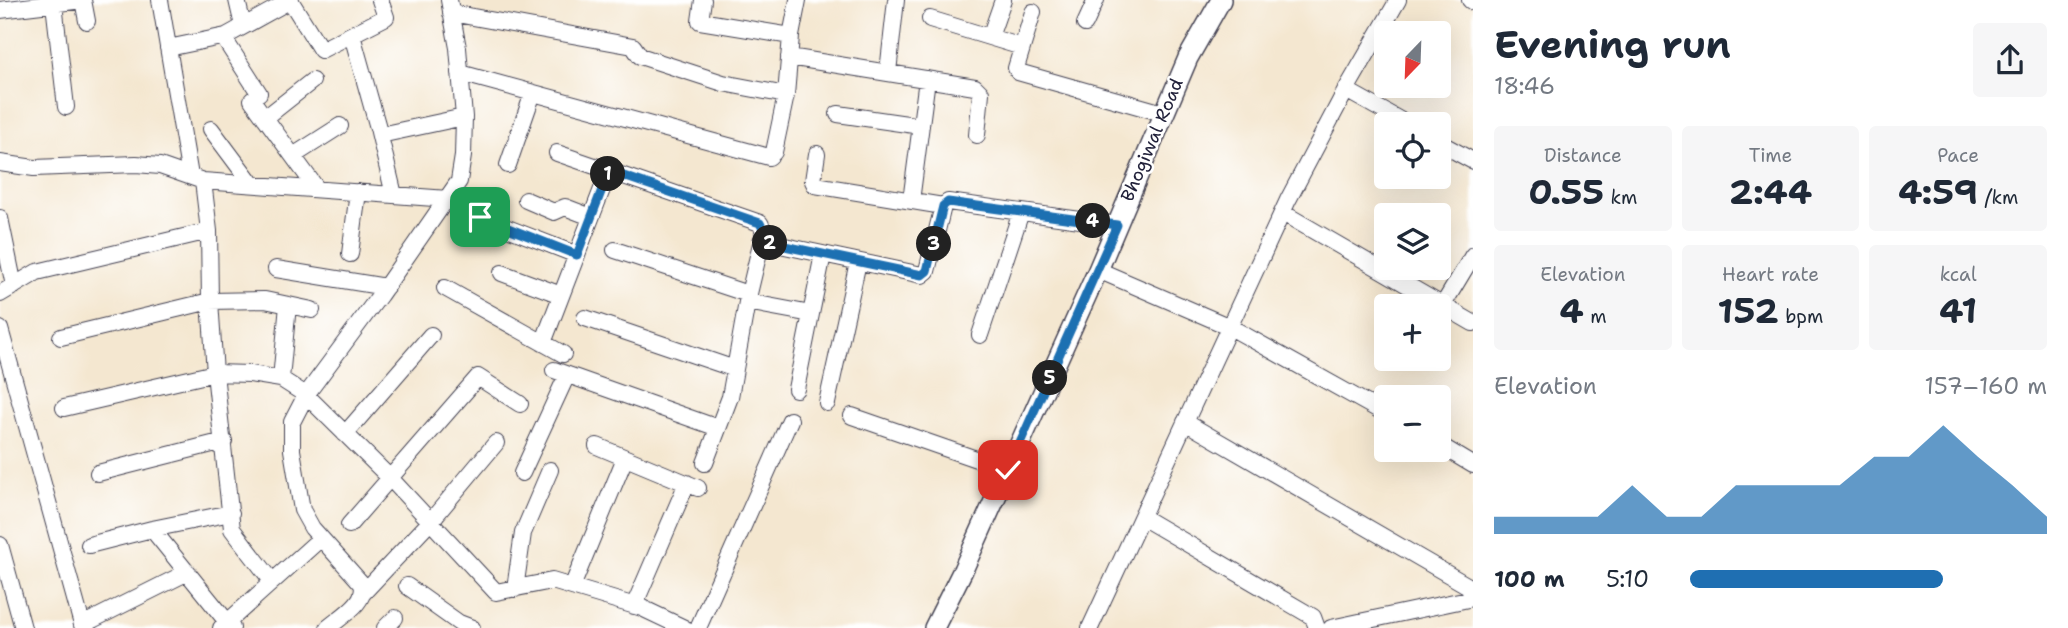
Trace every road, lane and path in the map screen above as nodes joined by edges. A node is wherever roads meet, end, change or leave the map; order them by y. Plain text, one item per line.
1 (83, 0) edge
2 (160, 0) edge
3 (237, 0) edge
4 (290, 0) edge
5 (380, 0) edge
6 (703, 0) edge
7 (798, 0) edge
8 (896, 0) edge
9 (1003, 0) edge
10 (1096, 0) edge
11 (1221, 0) edge
12 (1398, 0) edge
13 (54, 4) junction
14 (450, 7) edge
15 (0, 10) edge
16 (1033, 12) dead end
17 (930, 19) dead end
18 (87, 21) dead end
19 (1085, 24) dead end
20 (243, 26) junction
21 (352, 35) junction
22 (791, 36) junction
23 (223, 37) junction
24 (990, 37) junction
25 (1022, 47) junction
26 (168, 48) junction
27 (789, 57) junction
28 (888, 72) junction
29 (460, 73) junction
30 (927, 79) junction
31 (312, 80) dead end
32 (1346, 90) junction
33 (533, 93) junction
34 (786, 95) junction
35 (66, 107) dead end
36 (1386, 112) edge
37 (1163, 113) junction
38 (838, 114) dead end
39 (464, 117) junction
40 (265, 118) junction
41 (340, 126) dead end
42 (921, 126) junction
43 (211, 130) dead end
44 (379, 132) junction
45 (977, 135) dead end
46 (1451, 149) edge
47 (557, 153) dead end
48 (817, 154) dead end
49 (293, 156) junction
50 (1473, 161) edge
51 (0, 163) edge
52 (508, 165) dead end
53 (609, 171) junction
54 (196, 179) junction
55 (252, 184) junction
56 (317, 189) junction
57 (358, 192) junction
58 (394, 195) junction
59 (448, 199) junction
60 (526, 201) dead end
61 (911, 201) junction
62 (943, 206) junction
63 (1021, 212) junction
64 (1283, 213) junction
65 (480, 217) dead end
66 (591, 217) junction
67 (0, 218) edge
68 (1117, 225) junction
69 (209, 232) junction
70 (761, 241) junction
71 (615, 250) dead end
72 (350, 254) dead end
73 (823, 254) junction
74 (577, 255) junction
75 (1473, 255) edge
76 (858, 262) junction
77 (276, 269) dead end
78 (1098, 270) junction
79 (502, 273) dead end
80 (386, 287) junction
81 (445, 288) dead end
82 (7, 290) edge
83 (1422, 294) edge
84 (1450, 294) edge
85 (561, 295) junction
86 (747, 298) junction
87 (210, 302) junction
88 (288, 305) junction
89 (312, 310) dead end
90 (1451, 311) edge
91 (811, 314) junction
92 (585, 318) dead end
93 (1473, 323) edge
94 (1230, 327) junction
95 (0, 329) edge
96 (431, 335) dead end
97 (980, 335) dead end
98 (61, 337) dead end
99 (543, 343) junction
100 (563, 354) dead end
101 (735, 369) junction
102 (215, 373) junction
103 (281, 379) junction
104 (796, 389) dead end
105 (306, 395) junction
106 (827, 403) dead end
107 (520, 404) dead end
108 (1374, 407) edge
109 (64, 408) dead end
110 (852, 416) dead end
111 (790, 420) dead end
112 (1185, 422) junction
113 (718, 428) junction
114 (345, 435) junction
115 (224, 441) junction
116 (496, 443) dead end
117 (597, 446) dead end
118 (1451, 451) edge
119 (625, 458) junction
120 (705, 463) dead end
121 (1473, 464) edge
122 (550, 470) dead end
123 (1008, 470) junction
124 (98, 473) dead end
125 (522, 473) dead end
126 (390, 478) junction
127 (231, 513) junction
128 (1142, 517) junction
129 (430, 522) junction
130 (349, 525) dead end
131 (152, 529) junction
132 (321, 538) junction
133 (0, 545) edge
134 (89, 545) dead end
135 (188, 572) junction
136 (272, 582) junction
137 (407, 586) dead end
138 (572, 587) junction
139 (515, 589) junction
140 (363, 593) junction
141 (1472, 598) edge
142 (634, 606) junction
143 (83, 626) edge
144 (227, 626) edge
145 (461, 626) edge
146 (23, 628) edge
147 (328, 628) edge
148 (684, 628) edge
149 (698, 628) edge
150 (934, 628) edge
151 (1090, 628) edge
152 (1317, 628) edge
153 (1331, 628) edge

1 - 13 street
1 - 18 street
2 - 26 street
3 - 20 street
4 - 20 street
4 - 21 street
5 - 21 street
6 - 22 street
7 - 22 street
8 - 28 street
9 - 24 street
10 - 19 street
11 - 37 main road, Bhogiwal Road
12 - 32 street
13 - 15 street
13 - 35 street
14 - 29 street
14 - 34 street
16 - 25 street
17 - 24 street
20 - 23 street
21 - 44 street
22 - 27 street
23 - 26 street
23 - 40 street
24 - 25 street
25 - 37 street
26 - 54 street
27 - 28 street
27 - 34 street
28 - 30 street
29 - 33 street
29 - 39 street
30 - 42 street
30 - 45 street
31 - 40 street
32 - 36 street
32 - 64 street
33 - 34 street
33 - 52 street
37 - 68 main road, Bhogiwal Road
38 - 42 street
39 - 44 street
39 - 59 street
40 - 49 street
41 - 49 street
42 - 61 street
43 - 55 street
44 - 58 street
46 - 50 street
47 - 53 street
48 - 61 street
49 - 56 street
51 - 54 street
53 - 66 street
53 - 70 street
54 - 55 street
54 - 69 street
55 - 56 street
56 - 57 street
57 - 58 street
57 - 72 street
58 - 59 street
59 - 80 street
60 - 66 street
61 - 62 street
62 - 63 street
62 - 76 street
63 - 68 street
63 - 97 street
64 - 83 street
64 - 94 street
65 - 74 street
66 - 74 street
67 - 82 street
68 - 78 main road, Bhogiwal Road
69 - 82 street
69 - 87 street
70 - 73 street
70 - 86 street
71 - 86 street
73 - 76 street
73 - 91 street
74 - 85 street
75 - 84 street
76 - 106 street
77 - 80 street
78 - 94 street
78 - 123 main road, Bhogiwal Road
79 - 85 street
80 - 105 street
81 - 99 street
85 - 99 street
86 - 91 street
86 - 101 street
87 - 88 street
87 - 98 street
87 - 102 street
88 - 89 street
88 - 103 street
90 - 93 street
91 - 104 street
92 - 101 street
94 - 108 street
94 - 112 street
95 - 143 street
96 - 114 street
99 - 100 street
101 - 113 street
102 - 103 street
102 - 109 street
102 - 115 street
103 - 105 street
105 - 114 street
105 - 132 street
107 - 126 street
110 - 123 street
111 - 149 street
112 - 128 street
112 - 141 street
113 - 120 street
113 - 125 street
114 - 126 street
115 - 124 street
115 - 127 street
116 - 129 street
117 - 119 street
118 - 121 street
119 - 138 street
119 - 142 street
122 - 139 street
123 - 150 main road, Bhogiwal Road
126 - 129 street
126 - 130 street
127 - 131 street
127 - 136 street
128 - 151 street
128 - 152 street
129 - 139 street
129 - 140 street
131 - 134 street
131 - 135 street
132 - 136 street
132 - 140 street
133 - 146 street
135 - 143 street
135 - 144 street
136 - 144 street
137 - 145 street
138 - 139 street
138 - 142 street
140 - 147 street
141 - 153 street
142 - 148 street

